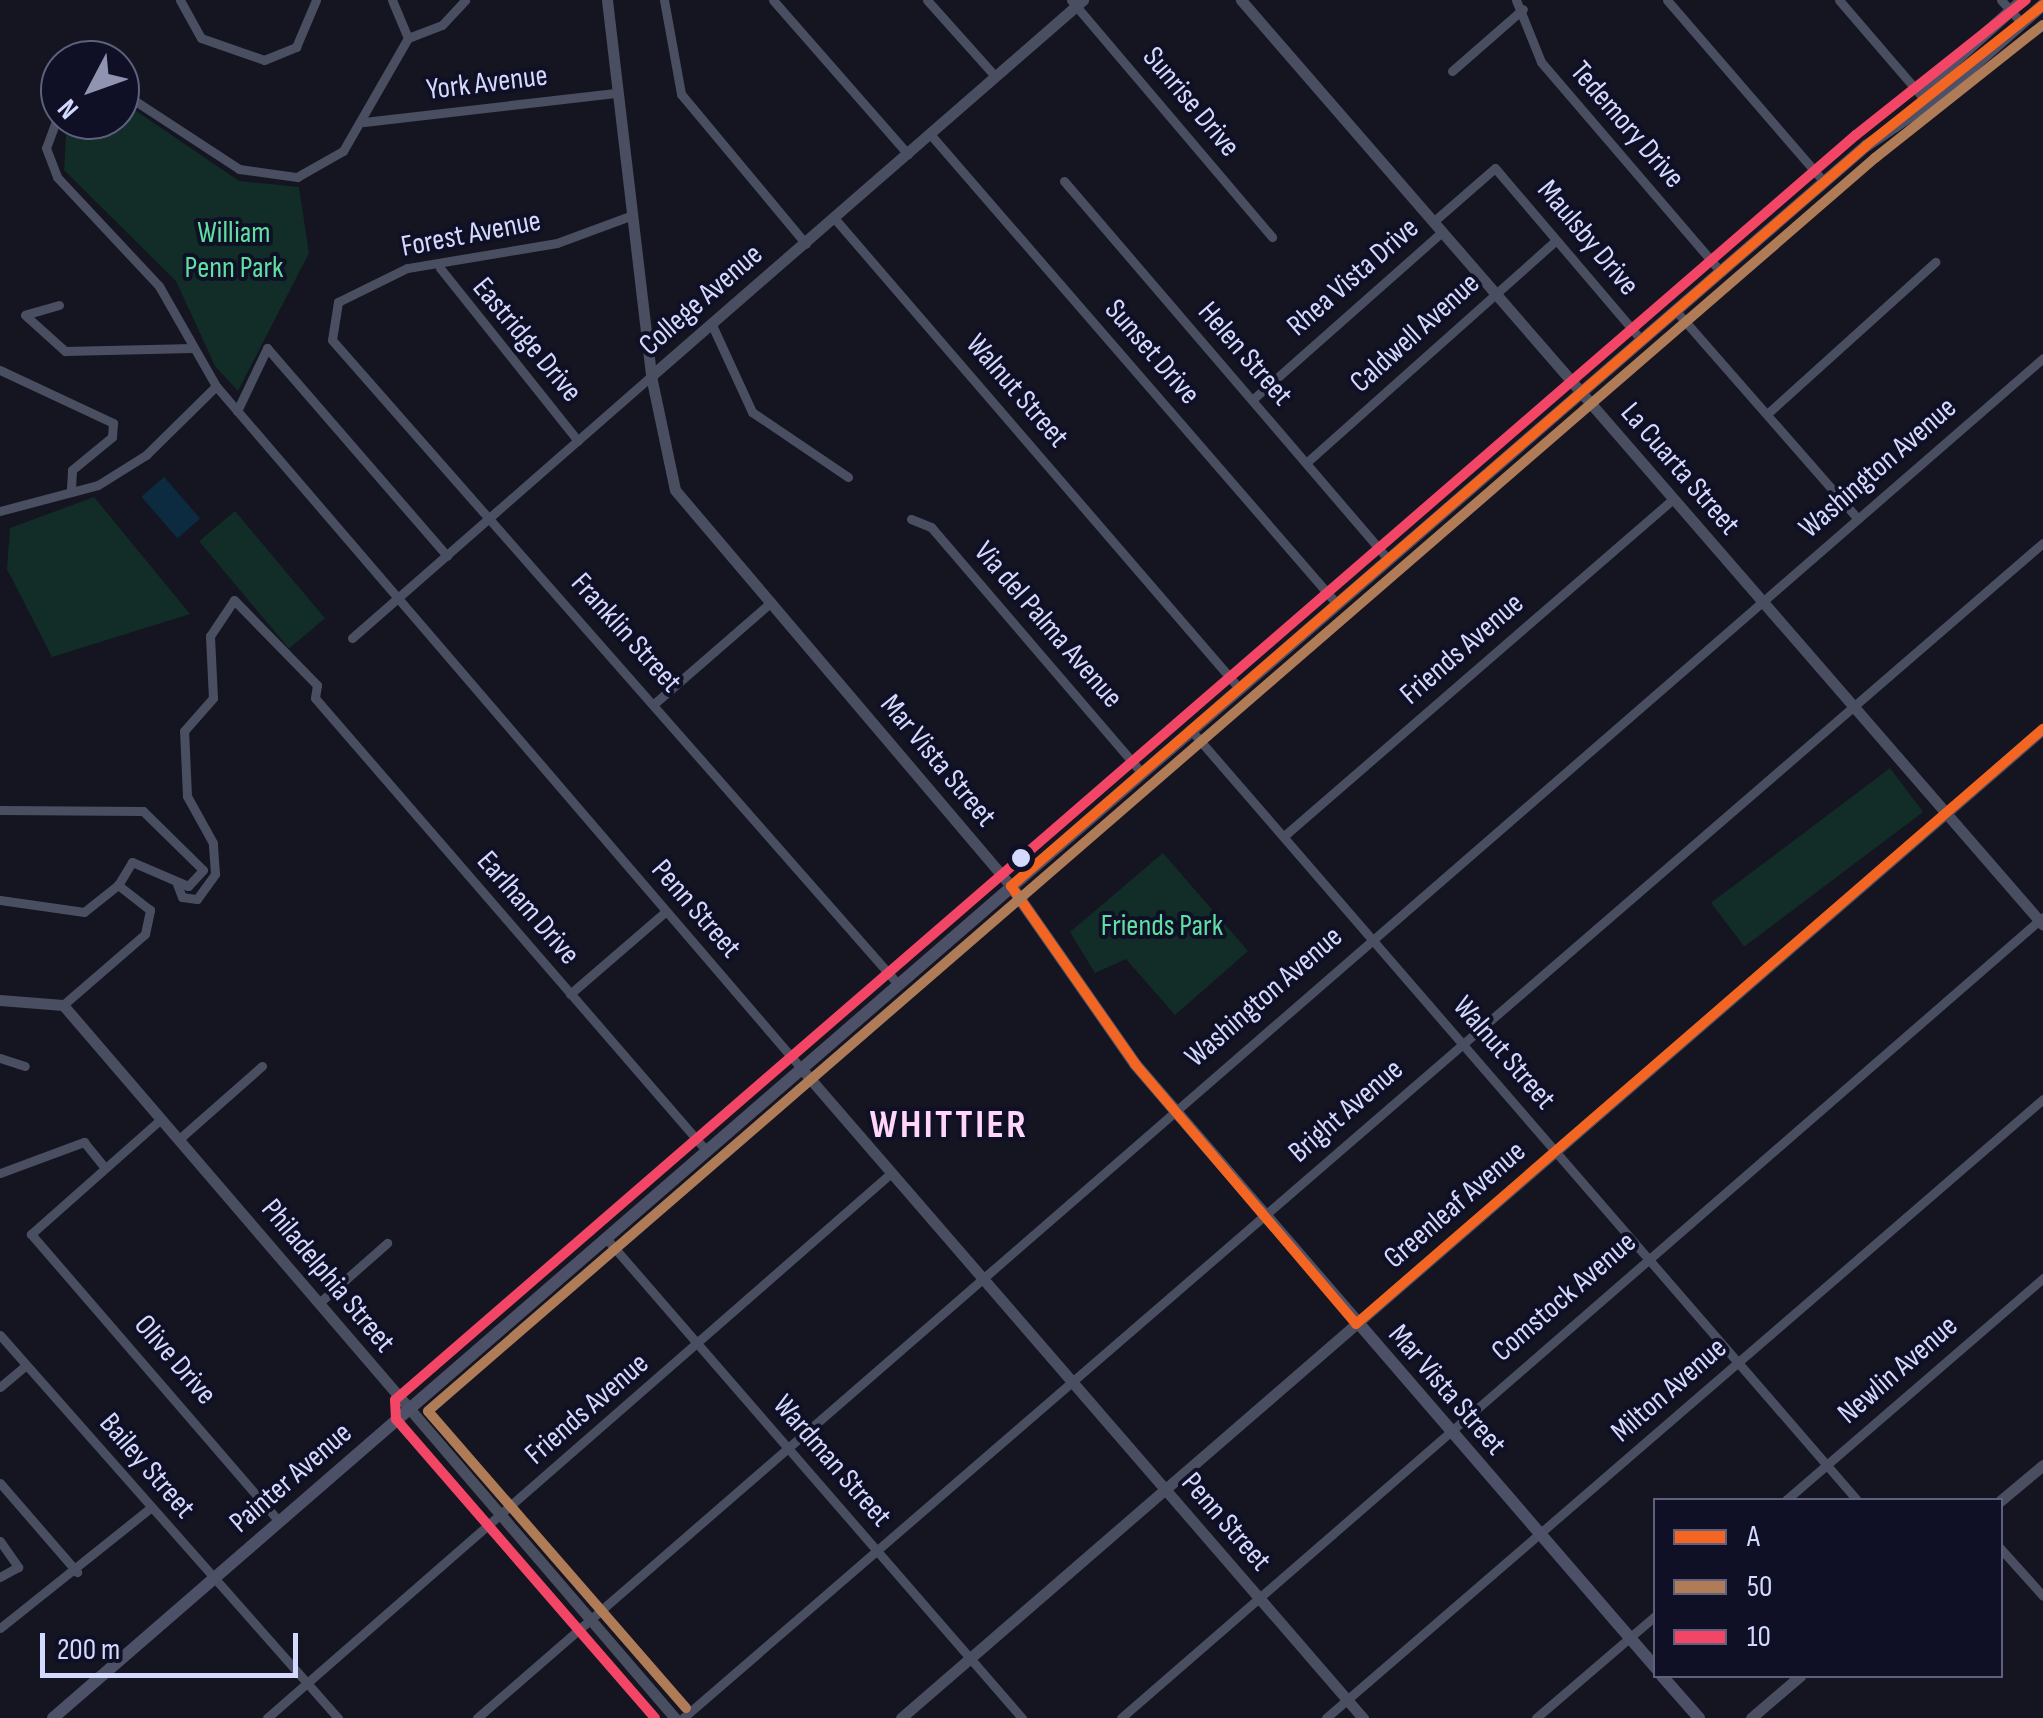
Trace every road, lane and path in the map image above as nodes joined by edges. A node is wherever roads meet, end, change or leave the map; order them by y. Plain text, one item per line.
1 (180, 0) edge
2 (316, 0) edge
3 (392, 0) edge
4 (465, 0) edge
5 (600, 0) edge
6 (607, 0) edge
7 (664, 0) edge
8 (773, 0) edge
9 (927, 0) edge
10 (1241, 0) edge
11 (1516, 0) edge
12 (1667, 0) edge
13 (1838, 0) edge
14 (2023, 0) edge
15 (1077, 2) edge
16 (2043, 5) edge
17 (2006, 6) edge
18 (1523, 9) junction
19 (606, 16) junction
20 (2022, 23) junction
21 (408, 38) junction
22 (1452, 71) dead end
23 (996, 76) junction
24 (615, 93) junction
25 (1925, 100) junction
26 (140, 103) edge
27 (364, 122) junction
28 (930, 134) junction
29 (49, 140) edge
30 (908, 154) junction
31 (1495, 168) joint
32 (1064, 180) dead end
33 (1824, 182) junction
34 (630, 216) junction
35 (835, 219) junction
36 (1438, 227) junction
37 (1272, 237) dead end
38 (1556, 240) junction
39 (806, 244) junction
40 (1935, 262) dead end
41 (440, 268) junction
42 (1721, 272) junction
43 (1496, 294) junction
44 (59, 305) dead end
45 (1676, 310) junction
46 (332, 316) joint
47 (712, 326) junction
48 (1642, 341) junction
49 (192, 348) junction
50 (2043, 358) edge
51 (0, 370) edge
52 (651, 376) junction
53 (216, 386) junction
54 (1581, 394) junction
55 (1252, 400) junction
56 (237, 411) junction
57 (1767, 414) junction
58 (578, 441) junction
59 (1306, 463) junction
60 (848, 478) dead end
61 (71, 492) junction
62 (1674, 499) junction
63 (0, 511) edge
64 (491, 517) junction
65 (910, 518) dead end
66 (1858, 519) junction
67 (2043, 543) edge
68 (447, 556) junction
69 (1388, 559) junction
70 (396, 600) junction
71 (1762, 600) junction
72 (771, 602) junction
73 (1336, 604) junction
74 (352, 638) dead end
75 (1239, 688) junction
76 (655, 703) junction
77 (1852, 705) junction
78 (1190, 730) junction
79 (2043, 730) edge
80 (1140, 772) junction
81 (0, 810) edge
82 (1946, 813) junction
83 (1284, 836) junction
84 (177, 884) junction
85 (118, 885) junction
86 (1011, 886) junction
87 (0, 900) edge
88 (666, 912) junction
89 (2042, 920) edge
90 (1371, 938) junction
91 (897, 983) junction
92 (570, 994) junction
93 (0, 1000) edge
94 (63, 1005) junction
95 (1462, 1044) junction
96 (0, 1058) edge
97 (25, 1066) dead end
98 (262, 1066) dead end
99 (800, 1067) junction
100 (2043, 1099) edge
101 (1172, 1109) junction
102 (161, 1119) junction
103 (178, 1140) junction
104 (705, 1150) junction
105 (1556, 1151) junction
106 (105, 1168) junction
107 (0, 1172) edge
108 (891, 1173) junction
109 (1262, 1216) junction
110 (606, 1236) junction
111 (387, 1243) dead end
112 (1648, 1258) junction
113 (980, 1276) junction
114 (2043, 1278) edge
115 (318, 1303) junction
116 (1356, 1324) junction
117 (0, 1335) edge
118 (698, 1344) junction
119 (1739, 1363) junction
120 (26, 1365) junction
121 (1072, 1382) junction
122 (0, 1387) edge
123 (407, 1409) junction
124 (1450, 1430) junction
125 (788, 1448) junction
126 (1826, 1465) junction
127 (2043, 1465) edge
128 (0, 1483) edge
129 (1165, 1490) junction
130 (1788, 1498) edge
131 (1854, 1498) edge
132 (2003, 1499) edge
133 (149, 1509) junction
134 (502, 1518) junction
135 (279, 1521) junction
136 (1539, 1534) junction
137 (0, 1541) edge
138 (2003, 1551) edge
139 (878, 1552) junction
140 (77, 1572) junction
141 (0, 1577) edge
142 (214, 1578) junction
143 (2043, 1596) edge
144 (1258, 1597) junction
145 (1653, 1618) edge
146 (590, 1620) junction
147 (0, 1628) edge
148 (1629, 1638) junction
149 (969, 1659) junction
150 (1653, 1665) edge
151 (1664, 1678) edge
152 (1798, 1678) edge
153 (307, 1683) junction
154 (1347, 1700) junction
155 (53, 1718) edge
156 (267, 1718) edge
157 (338, 1718) edge
158 (477, 1718) edge
159 (675, 1718) edge
160 (683, 1718) edge
161 (901, 1718) edge
162 (1022, 1718) edge
163 (1120, 1718) edge
164 (1326, 1718) edge
165 (1363, 1718) edge
166 (1536, 1718) edge
167 (1698, 1718) edge
168 (1751, 1718) edge

1 - 2 street
3 - 21 street
4 - 21 street
5 - 19 street, Mar Vista Street
6 - 19 street, Mar Vista Street
7 - 39 street
8 - 30 street
9 - 23 street
10 - 36 street, La Cuarta Street
11 - 18 street, Tedemory Drive
12 - 33 street
13 - 25 street
14 - 17 main road, Painter Avenue
15 - 23 street, College Avenue
15 - 37 street, Sunrise Drive
16 - 20 main road, Painter Avenue
17 - 20 street
17 - 25 main road, Painter Avenue
18 - 22 street
18 - 42 street, Tedemory Drive
19 - 24 street, Mar Vista Street
20 - 25 main road, Painter Avenue
21 - 27 street
23 - 28 street, College Avenue
24 - 27 street, York Avenue
24 - 34 street, Mar Vista Street
25 - 33 main road, Painter Avenue
26 - 27 street
28 - 30 street, College Avenue
28 - 73 street, Sunset Drive
29 - 49 street, Penn Street
30 - 35 street, College Avenue
31 - 36 street, Rhea Vista Drive
31 - 38 street, Maulsby Drive
32 - 55 street, Helen Street
33 - 42 main road, Painter Avenue
34 - 41 street, Forest Avenue
34 - 52 street, Mar Vista Street
35 - 39 street, College Avenue
35 - 75 street, Walnut Street
36 - 43 street, La Cuarta Street
36 - 55 street, Rhea Vista Drive
38 - 43 street, Caldwell Avenue
38 - 48 street, Maulsby Drive
39 - 47 street, College Avenue
40 - 57 street
41 - 46 street, Forest Avenue
41 - 58 street, Eastridge Drive
42 - 45 main road, Painter Avenue
43 - 54 street, La Cuarta Street
43 - 59 street, Caldwell Avenue
44 - 49 street
45 - 48 main road, Painter Avenue
45 - 57 street
46 - 64 street, Franklin Street
47 - 52 street, College Avenue
47 - 60 street
48 - 54 main road, Painter Avenue
49 - 53 street, Penn Street
50 - 66 street, Washington Avenue
51 - 61 street
52 - 58 street, College Avenue
52 - 72 street, Mar Vista Street
53 - 56 street, Penn Street
53 - 61 street
54 - 62 street, La Cuarta Street
54 - 69 main road, Painter Avenue
55 - 59 street, Helen Street
56 - 68 street
56 - 70 street, Penn Street
57 - 66 street
58 - 64 street, College Avenue
59 - 69 street, Helen Street
61 - 63 street
62 - 71 street, La Cuarta Street
62 - 83 street, Friends Avenue
64 - 68 street, College Avenue
64 - 76 street, Franklin Street
65 - 80 street, Via del Palma Avenue
66 - 71 street, Washington Avenue
67 - 77 street, Bright Avenue
68 - 70 street, College Avenue
69 - 73 main road, Painter Avenue
70 - 74 street, College Avenue
70 - 88 street, Penn Street
71 - 77 street, La Cuarta Street
71 - 90 street, Washington Avenue
72 - 76 street
72 - 86 street, Mar Vista Street
73 - 75 main road, Painter Avenue
75 - 78 main road, Painter Avenue
76 - 91 street, Franklin Street
77 - 82 street, La Cuarta Street
77 - 95 street, Bright Avenue
78 - 80 main road, Painter Avenue
78 - 83 street, Walnut Street
79 - 82 street, Greenleaf Avenue
80 - 86 main road, Painter Avenue
81 - 84 street
82 - 89 street, La Cuarta Street
82 - 105 street, Greenleaf Avenue
83 - 90 street, Walnut Street
84 - 85 street
84 - 92 street, Earlham Drive
85 - 87 street
85 - 94 street
86 - 91 main road, Painter Avenue
86 - 101 main road, Mar Vista Street
88 - 92 street
88 - 99 street, Penn Street
89 - 112 street, Comstock Avenue
90 - 95 street, Walnut Street
90 - 101 street, Washington Avenue
91 - 99 main road, Painter Avenue
92 - 104 street, Earlham Drive
93 - 94 street
94 - 102 street, Philadelphia Street
95 - 105 street, Walnut Street
95 - 109 street, Bright Avenue
96 - 97 street
98 - 103 street
99 - 104 main road, Painter Avenue
99 - 108 street, Penn Street
100 - 119 street, Milton Avenue
101 - 109 main road, Mar Vista Street
101 - 113 street, Washington Avenue
102 - 103 street, Philadelphia Street
102 - 106 street
103 - 115 street, Philadelphia Street
104 - 110 main road, Painter Avenue
105 - 112 street, Walnut Street
105 - 116 street, Greenleaf Avenue
106 - 107 street
106 - 135 street, Olive Drive
108 - 113 street, Penn Street
108 - 118 street, Friends Avenue
109 - 116 main road, Mar Vista Street
109 - 121 street, Bright Avenue
110 - 118 street, Wardman Street
110 - 123 main road, Painter Avenue
111 - 115 street
112 - 119 street, Walnut Street
112 - 124 street, Comstock Avenue
113 - 121 street, Penn Street
113 - 125 street, Washington Avenue
114 - 126 street, Newlin Avenue
115 - 123 street, Philadelphia Street
116 - 124 main road, Mar Vista Street
116 - 129 street, Greenleaf Avenue
117 - 120 street, Bailey Street
118 - 125 street, Wardman Street
118 - 134 street, Friends Avenue
119 - 126 street, Walnut Street
119 - 136 street, Milton Avenue
120 - 122 street
120 - 133 street, Bailey Street
121 - 129 street, Penn Street
121 - 139 street, Bright Avenue
123 - 134 street, Philadelphia Street
123 - 135 main road, Painter Avenue
124 - 136 main road, Mar Vista Street
124 - 144 street, Comstock Avenue
125 - 139 street, Wardman Street
125 - 146 street, Washington Avenue
126 - 130 street, Newlin Avenue
126 - 131 street, Walnut Street
127 - 132 street
128 - 140 street
129 - 144 street, Penn Street
129 - 149 street, Greenleaf Avenue
133 - 140 street
133 - 142 street, Bailey Street
134 - 146 street, Philadelphia Street
134 - 153 street, Friends Avenue
135 - 142 main road, Painter Avenue
136 - 148 main road, Mar Vista Street
136 - 154 street, Milton Avenue
137 - 141 street
138 - 143 street
139 - 149 street, Wardman Street
139 - 160 street, Bright Avenue
140 - 147 street
142 - 153 street, Bailey Street
142 - 155 main road, Painter Avenue
144 - 154 street, Penn Street
144 - 163 street, Comstock Avenue
145 - 148 street
146 - 158 street, Washington Avenue
146 - 159 street, Philadelphia Street
148 - 150 main road, Mar Vista Street
148 - 166 street
149 - 161 street, Greenleaf Avenue
149 - 162 street, Wardman Street
151 - 167 main road
152 - 168 street
153 - 156 street, Friends Avenue
153 - 157 street, Bailey Street
154 - 164 street, Milton Avenue
154 - 165 street, Penn Street

